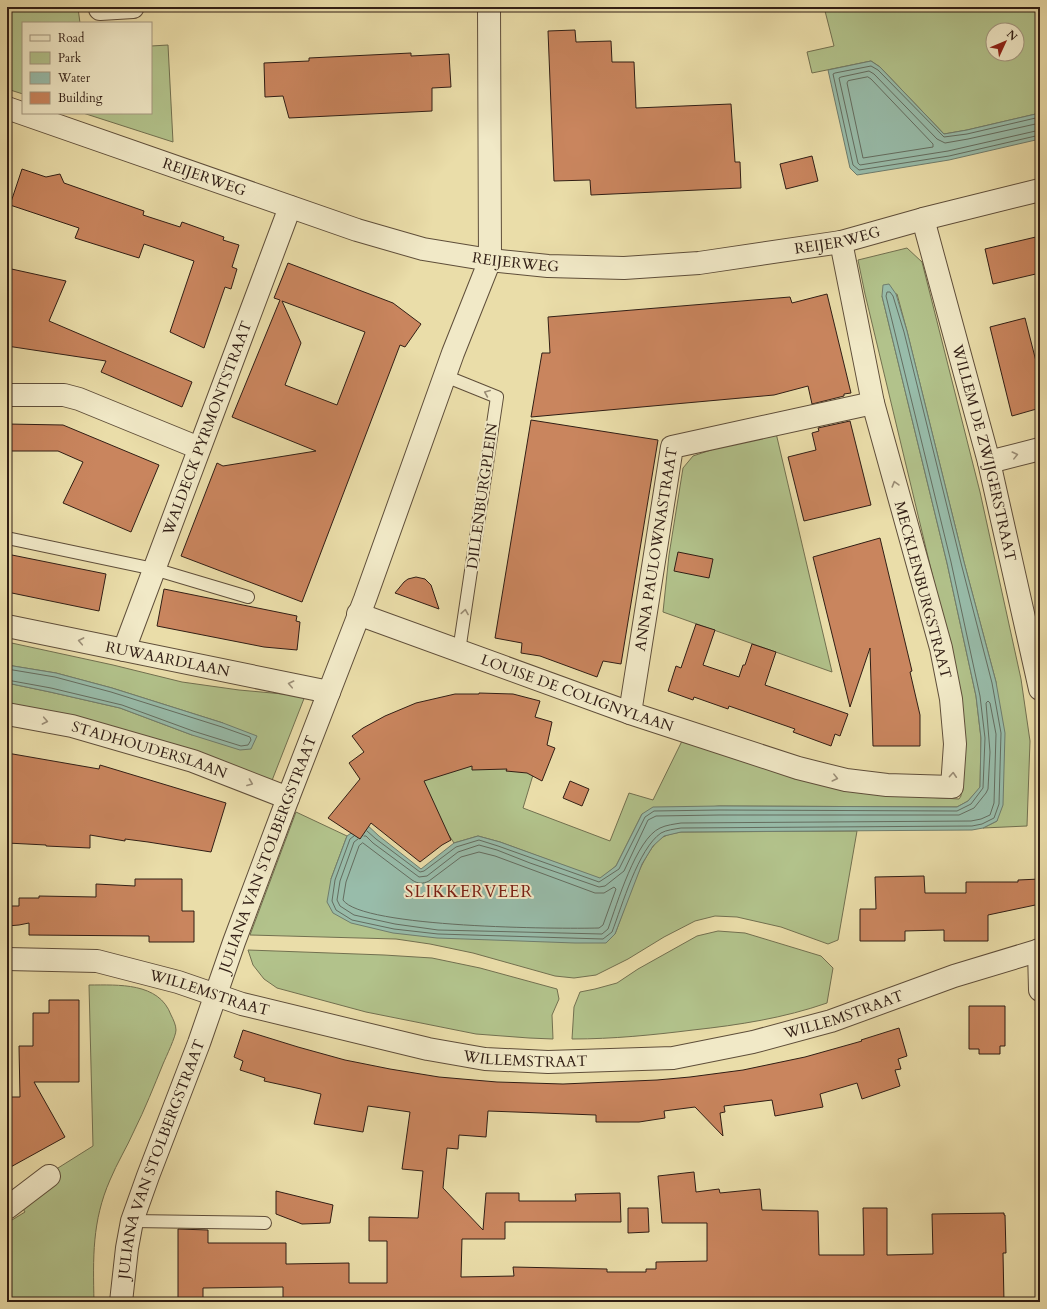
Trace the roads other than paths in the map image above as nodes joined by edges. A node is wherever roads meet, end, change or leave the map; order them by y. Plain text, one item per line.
1 (100, 7) edge
2 (133, 7) edge
3 (489, 7) edge
4 (7, 108) edge
5 (22, 113) edge
6 (24, 114) edge
7 (1040, 190) edge
8 (290, 207) junction
9 (923, 219) junction
10 (841, 242) junction
11 (490, 260) junction
12 (445, 376) junction
13 (7, 395) edge
14 (873, 403) junction
15 (199, 448) junction
16 (1040, 449) edge
17 (989, 462) junction
18 (7, 538) edge
19 (154, 569) junction
20 (248, 597) dead end
21 (358, 614) junction
22 (7, 626) edge
23 (124, 650) junction
24 (459, 651) junction
25 (1040, 688) edge
26 (329, 692) junction
27 (630, 713) junction
28 (7, 714) edge
29 (798, 768) joint
30 (288, 798) junction
31 (1040, 950) edge
32 (7, 959) edge
33 (1040, 990) edge
34 (215, 995) junction
35 (49, 1176) dead end
36 (7, 1208) edge
37 (132, 1222) junction
38 (264, 1222) dead end
39 (121, 1302) edge

1 - 2 street
3 - 11 street
4 - 5 street, REIJERWEG
6 - 8 street, REIJERWEG
7 - 9 street, REIJERWEG
8 - 11 street, REIJERWEG
8 - 15 street, WALDECK PYRMONTSTRAAT
9 - 10 street, REIJERWEG
9 - 17 street, WILLEM DE ZWIJGERSTRAAT
10 - 11 street, REIJERWEG
10 - 14 street, MECKLENBURGSTRAAT
11 - 12 street
12 - 21 street
24 -> 12 lane, DILLENBURGPLEIN
13 - 15 street
14 - 27 street, ANNA PAULOWNASTRAAT
29 -> 14 street, MECKLENBURGSTRAAT
15 - 19 street, WALDECK PYRMONTSTRAAT
17 -> 16 street
17 - 25 street, WILLEM DE ZWIJGERSTRAAT
18 - 19 lane
19 - 20 lane
19 - 23 street, WALDECK PYRMONTSTRAAT
21 - 24 street, LOUISE DE COLIGNYLAAN
21 - 26 street, JULIANA VAN STOLBERGSTRAAT
23 -> 22 street, RUWAARDLAAN
26 -> 23 street, RUWAARDLAAN
24 - 27 street, LOUISE DE COLIGNYLAAN
26 - 30 street, JULIANA VAN STOLBERGSTRAAT
27 - 29 street, LOUISE DE COLIGNYLAAN
28 -> 30 street, STADHOUDERSLAAN
30 - 34 street, JULIANA VAN STOLBERGSTRAAT
31 - 33 street
31 - 34 street, WILLEMSTRAAT
32 - 34 street, WILLEMSTRAAT
34 - 37 street, JULIANA VAN STOLBERGSTRAAT
35 - 36 street
37 - 38 lane
37 - 39 street, JULIANA VAN STOLBERGSTRAAT

